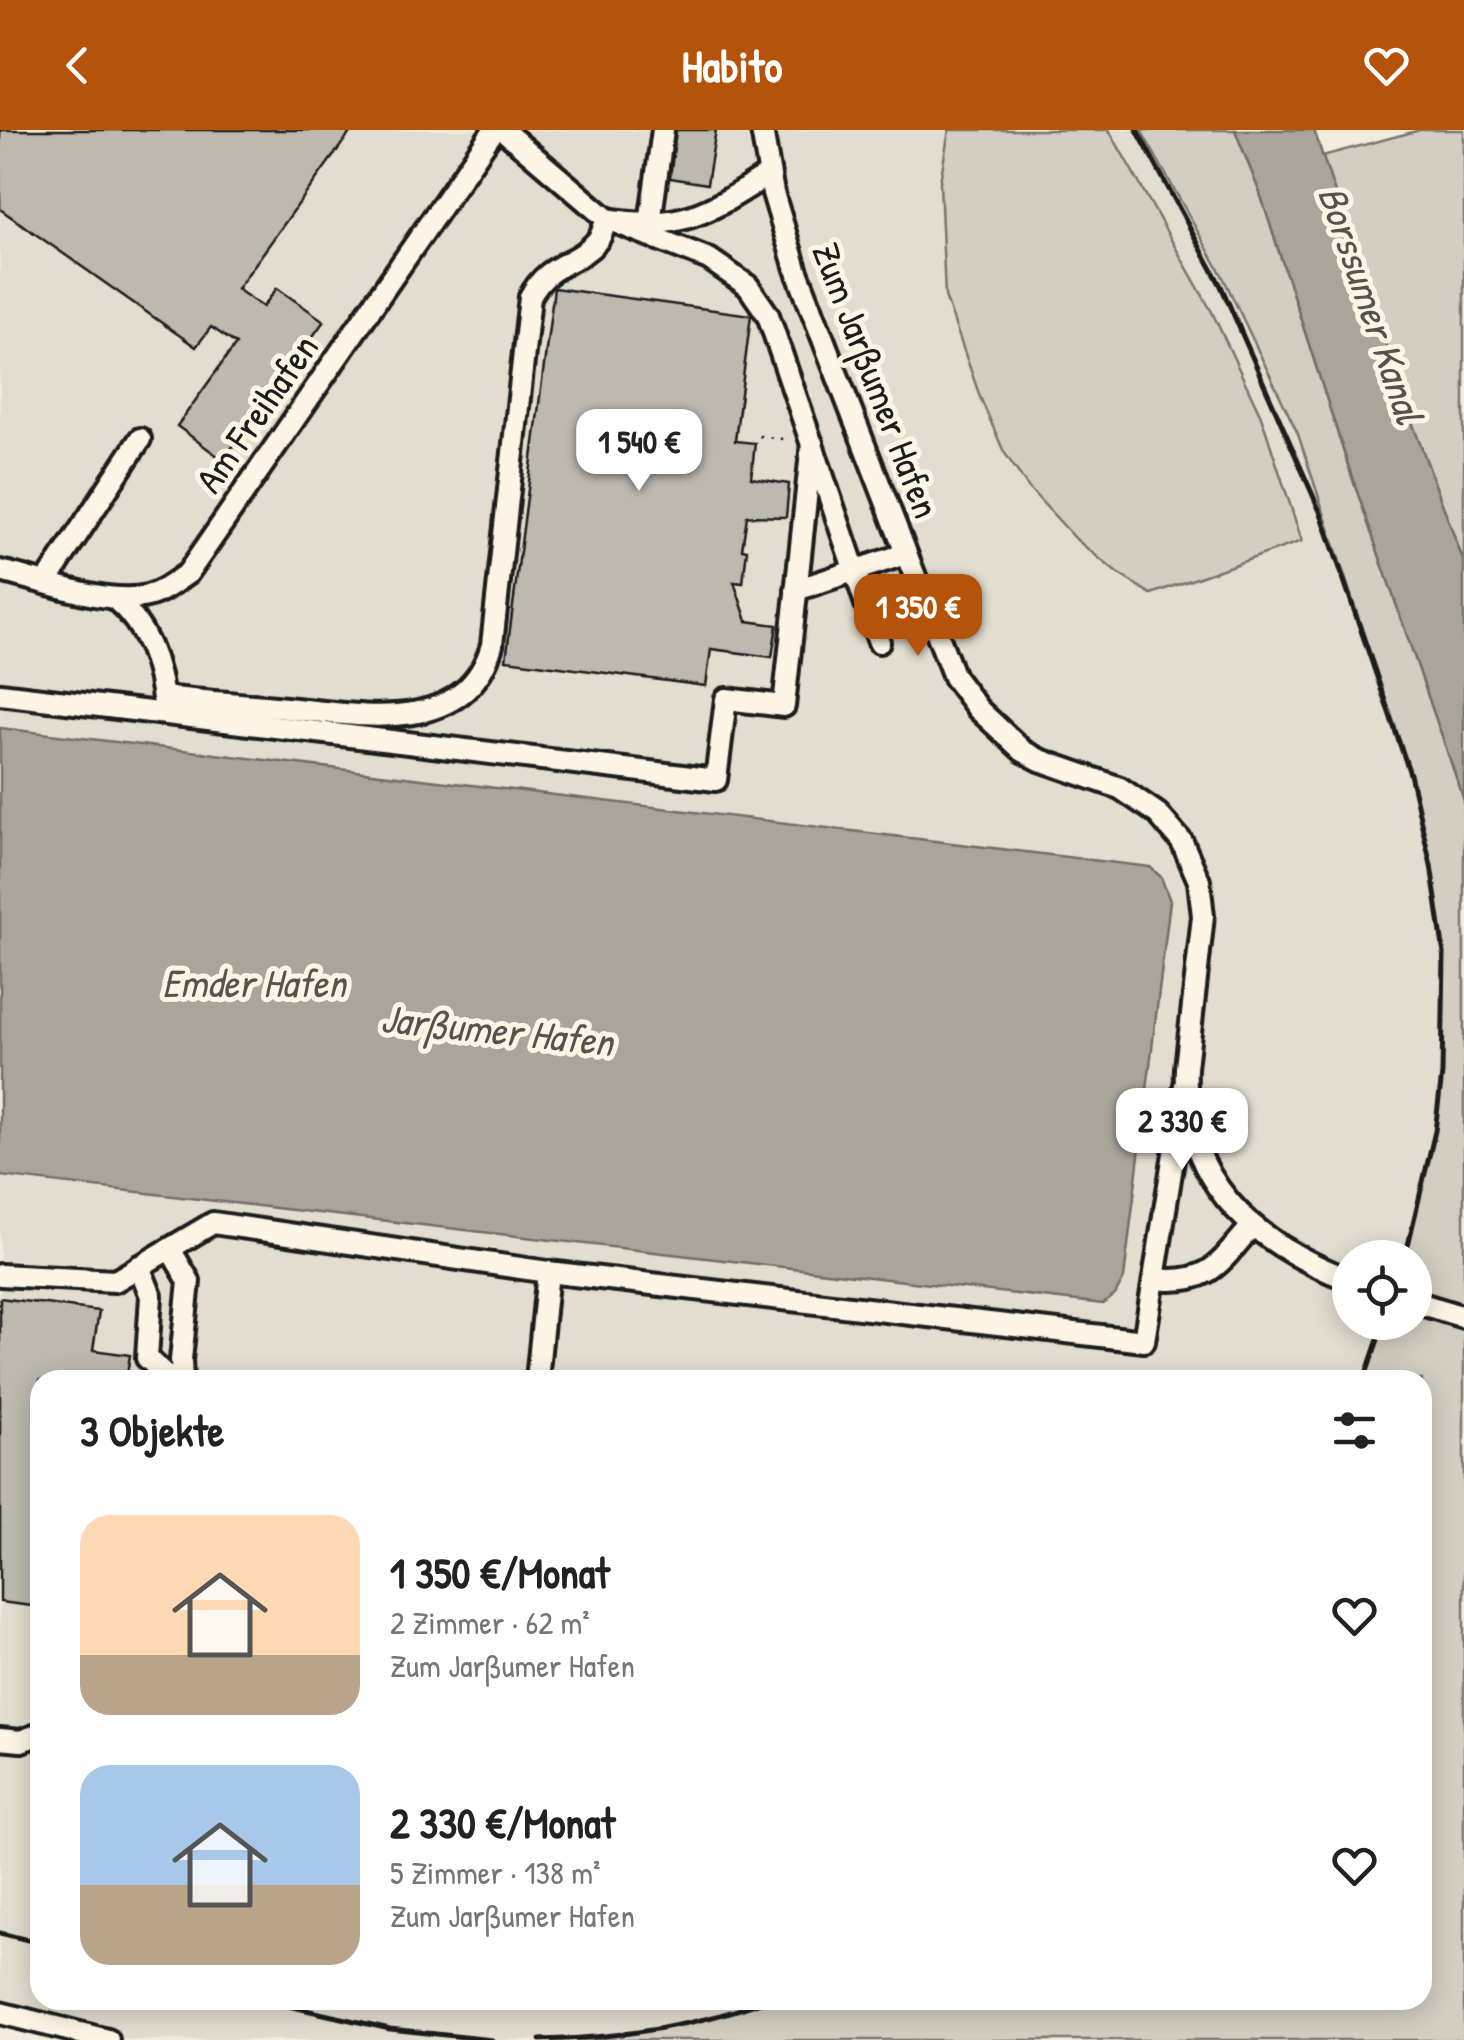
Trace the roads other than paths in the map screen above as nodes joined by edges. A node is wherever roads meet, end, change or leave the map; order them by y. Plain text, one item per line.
1 (494, 130) edge
2 (504, 130) edge
3 (663, 130) edge
4 (762, 130) edge
5 (769, 174) junction
6 (607, 219) junction
7 (650, 223) junction
8 (140, 439) dead end
9 (812, 443) junction
10 (905, 554) junction
11 (0, 571) edge
12 (855, 571) junction
13 (46, 582) junction
14 (796, 590) junction
15 (114, 598) junction
16 (880, 642) dead end
17 (0, 694) edge
18 (164, 706) junction
19 (1185, 1085) junction
20 (1251, 1227) junction
21 (170, 1249) junction
22 (139, 1266) junction
23 (548, 1272) junction
24 (1332, 1273) edge
25 (0, 1274) edge
26 (1155, 1278) junction
27 (1432, 1307) edge
28 (1464, 1317) edge
29 (160, 1370) edge
30 (183, 1370) edge
31 (538, 1370) edge
32 (30, 1738) edge
33 (0, 1739) edge
34 (0, 2013) edge
35 (108, 2040) edge

1 - 15 street, Am Freihafen
2 - 6 street
3 - 7 street
4 - 5 street, Zum Jarßumer Hafen
5 - 7 street
5 - 10 street, Zum Jarßumer Hafen
6 - 7 street
6 - 9 street
6 - 18 street
8 - 13 street
9 - 12 street
9 - 14 street
10 - 12 street
10 - 19 street, Zum Jarßumer Hafen
11 - 13 street, Am Freihafen
12 - 14 street
12 - 16 street
13 - 15 street, Am Freihafen
14 - 18 street
15 - 18 street
17 - 18 street
19 - 20 street, Zum Jarßumer Hafen
19 - 26 street
20 - 24 street, Zum Jarßumer Hafen
20 - 26 street
21 - 22 street
21 - 23 street
21 - 30 street
22 - 25 street
22 - 29 street
23 - 26 street
23 - 31 street
27 - 28 street
32 - 33 street
34 - 35 street

